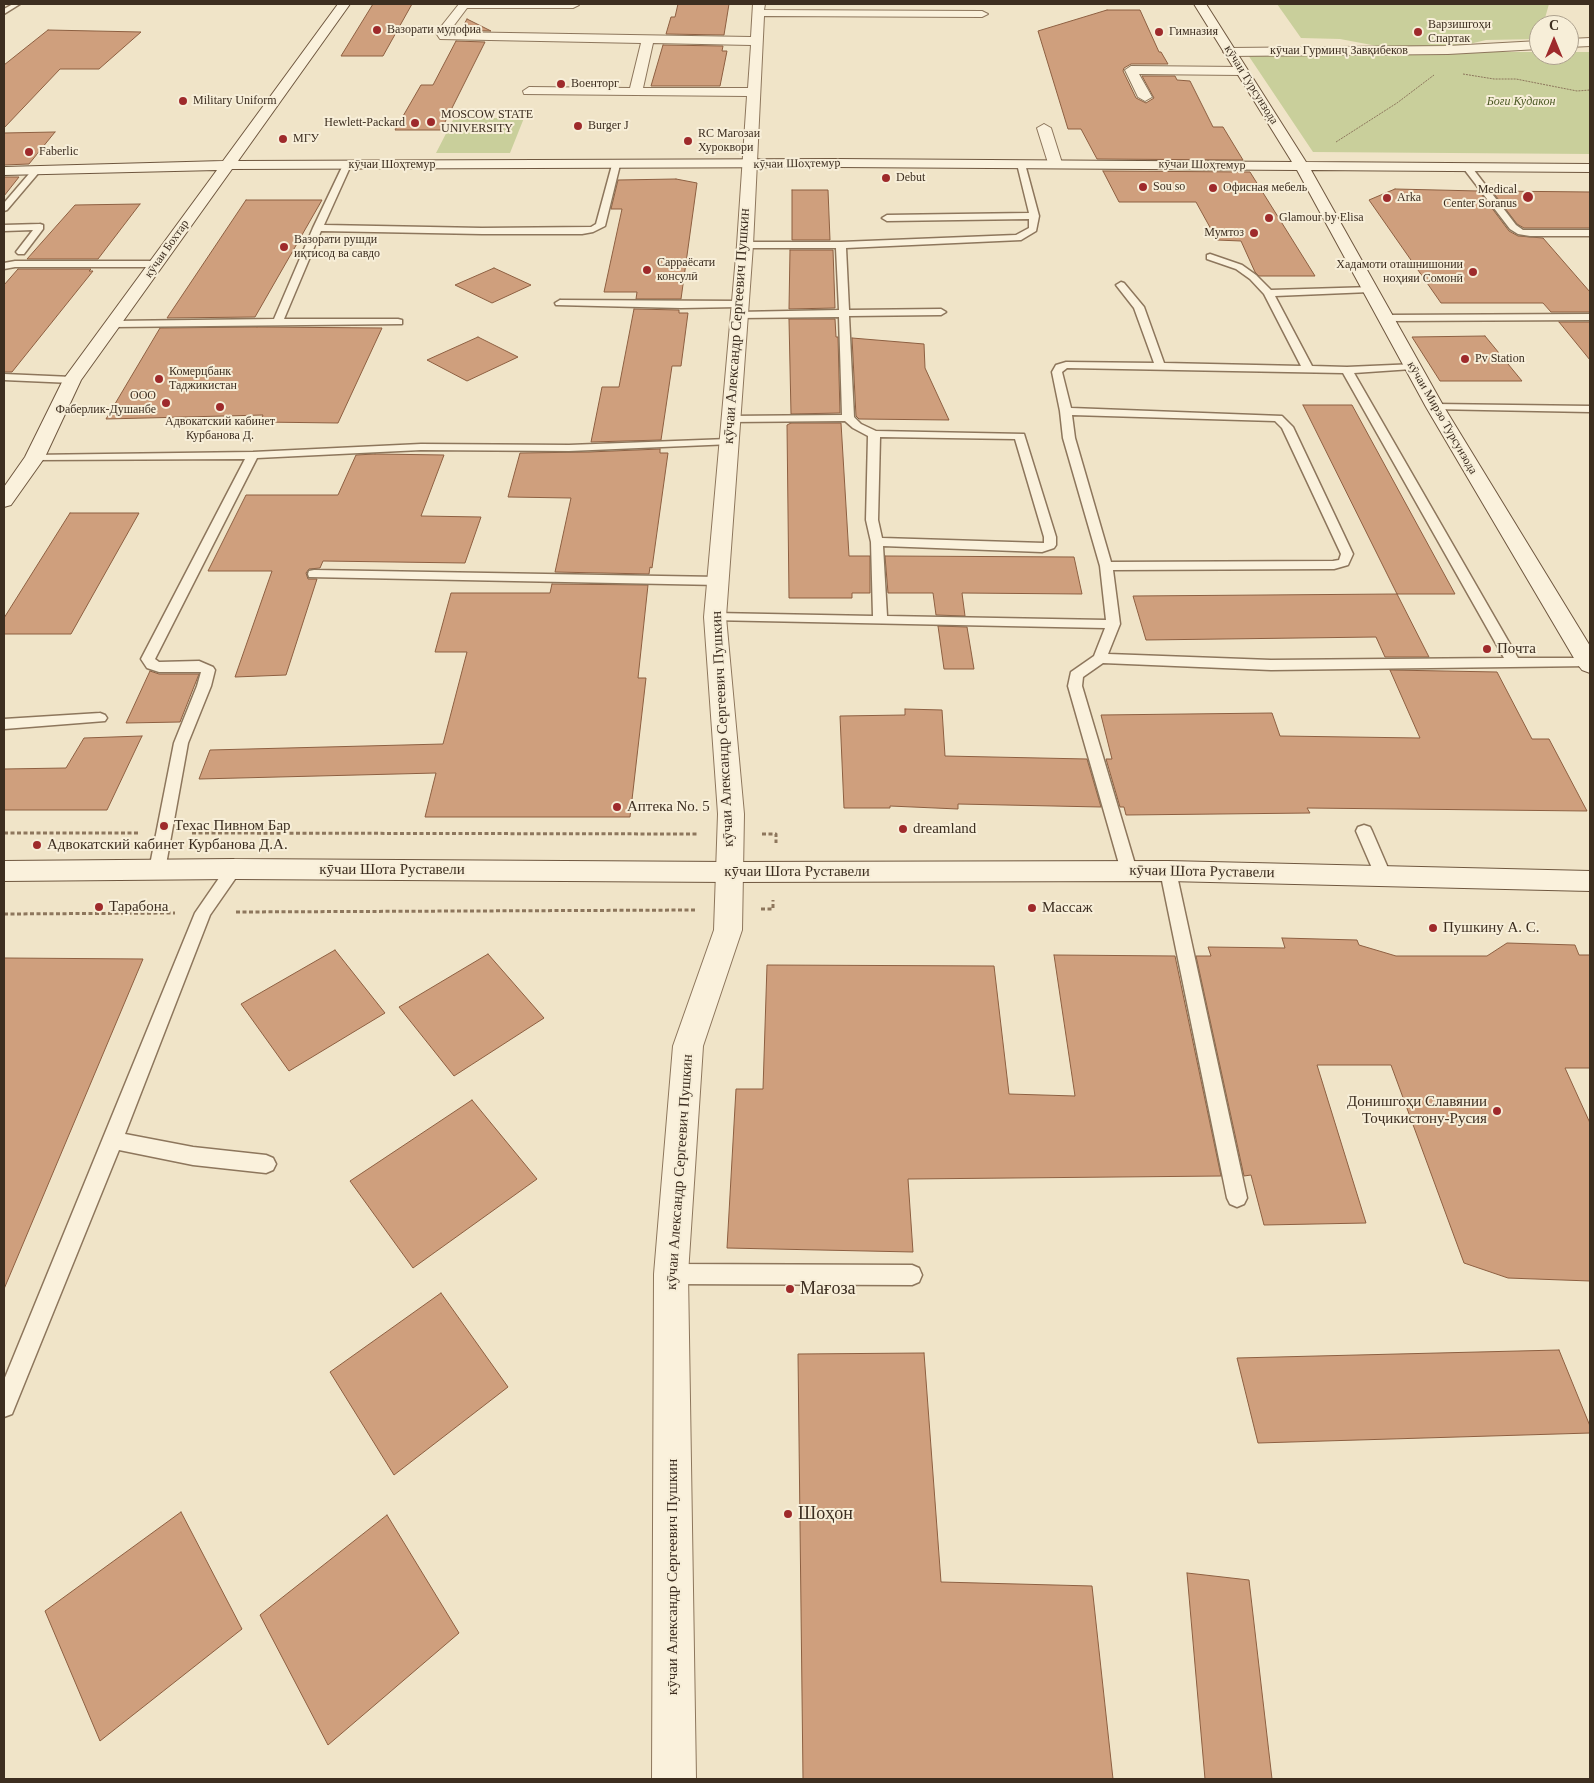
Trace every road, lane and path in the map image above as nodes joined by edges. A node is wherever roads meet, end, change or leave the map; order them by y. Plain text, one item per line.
1 (17, 4) edge
2 (344, 4) edge
3 (464, 4) edge
4 (1200, 4) edge
5 (573, 5) edge
6 (759, 8) edge
7 (4, 12) edge
8 (982, 14) dead end
9 (648, 39) junction
10 (757, 41) junction
11 (1529, 45) edge
12 (1448, 50) junction
13 (1229, 52) junction
14 (1442, 69) junction
15 (1241, 71) junction
16 (636, 90) junction
17 (1590, 90) edge
18 (529, 91) dead end
19 (753, 92) junction
20 (1144, 97) dead end
21 (1044, 128) dead end
22 (1333, 144) dead end
23 (1055, 163) junction
24 (1021, 164) junction
25 (347, 165) junction
26 (748, 165) junction
27 (226, 166) junction
28 (616, 166) junction
29 (1302, 167) junction
30 (1467, 167) junction
31 (1590, 168) edge
32 (37, 170) junction
33 (4, 171) edge
34 (4, 208) edge
35 (1034, 216) junction
36 (887, 218) dead end
37 (4, 228) edge
38 (318, 228) junction
39 (1590, 233) edge
40 (841, 245) junction
41 (744, 246) junction
42 (21, 252) dead end
43 (1210, 257) dead end
44 (156, 264) junction
45 (4, 266) edge
46 (1121, 285) dead end
47 (1370, 289) junction
48 (1268, 293) junction
49 (560, 303) dead end
50 (739, 309) junction
51 (941, 312) dead end
52 (844, 314) junction
53 (1590, 317) edge
54 (1386, 318) junction
55 (278, 322) junction
56 (398, 322) dead end
57 (114, 324) junction
58 (1160, 366) junction
59 (1412, 366) junction
60 (1308, 369) junction
61 (1346, 370) junction
62 (4, 377) edge
63 (72, 380) junction
64 (1435, 407) junction
65 (1590, 409) edge
66 (1066, 411) junction
67 (848, 418) junction
68 (729, 431) junction
69 (874, 434) junction
70 (253, 455) junction
71 (35, 457) junction
72 (4, 501) edge
73 (877, 542) junction
74 (1106, 566) junction
75 (314, 574) dead end
76 (719, 581) junction
77 (715, 618) junction
78 (880, 619) junction
79 (1113, 624) junction
80 (1100, 658) junction
81 (1514, 663) junction
82 (1589, 663) edge
83 (100, 718) dead end
84 (4, 724) edge
85 (1364, 831) dead end
86 (4, 833) edge
87 (164, 833) junction
88 (730, 834) junction
89 (776, 834) dead end
90 (234, 869) junction
91 (157, 870) junction
92 (4, 871) edge
93 (1129, 871) junction
94 (1168, 871) junction
95 (730, 872) junction
96 (1383, 875) junction
97 (1590, 881) edge
98 (729, 909) junction
99 (773, 909) dead end
100 (203, 912) junction
101 (4, 914) edge
102 (113, 1140) junction
103 (266, 1164) dead end
104 (1237, 1198) dead end
105 (671, 1274) junction
106 (912, 1275) dead end
107 (4, 1406) edge
108 (674, 1779) edge

1 - 7 lane
2 - 27 street, кӯчаи Бохтар
3 - 5 street
3 - 9 street
4 - 13 street, кӯчаи Турсунзода
6 - 8 street
6 - 10 street, кӯчаи Александр Сергеевич Пушкин
9 - 10 street
9 - 16 street
10 - 19 street, кӯчаи Александр Сергеевич Пушкин
11 - 12 street, кӯчаи Гурминҷ Завқибеков
12 - 13 street, кӯчаи Гурминҷ Завқибеков
12 - 14 path
13 - 15 street, кӯчаи Турсунзода
14 - 17 path
14 - 22 path
15 - 20 street
15 - 29 street, кӯчаи Турсунзода
16 - 18 street
16 - 19 street
19 - 26 street, кӯчаи Александр Сергеевич Пушкин
21 - 23 street
23 - 24 street, кӯчаи Шоҳтемур
23 - 29 street, кӯчаи Шоҳтемур
24 - 26 street, кӯчаи Шоҳтемур
24 - 35 lane
25 - 27 street, кӯчаи Шоҳтемур
25 - 28 street, кӯчаи Шоҳтемур
25 - 38 lane
26 - 28 street, кӯчаи Шоҳтемур
26 - 41 street, кӯчаи Александр Сергеевич Пушкин
27 - 32 street, кӯчаи Шоҳтемур
27 - 44 street, кӯчаи Бохтар
28 - 38 lane
29 - 30 street, кӯчаи Шоҳтемур
29 - 47 street, кӯчаи Мирзо Турсунзода
30 - 31 street, кӯчаи Шоҳтемур
30 - 39 lane
32 - 33 street, кӯчаи Шоҳтемур
32 - 34 lane
35 - 36 lane
35 - 40 lane
37 - 42 lane
38 - 55 lane
40 - 41 lane
40 - 52 lane
41 - 50 street, кӯчаи Александр Сергеевич Пушкин
43 - 48 lane
44 - 45 lane
44 - 57 street, кӯчаи Бохтар
46 - 58 lane
47 - 48 lane
47 - 54 street, кӯчаи Мирзо Турсунзода
48 - 60 lane
49 - 50 lane
50 - 52 lane
50 - 68 street, кӯчаи Александр Сергеевич Пушкин
51 - 52 lane
52 - 67 lane
53 - 54 lane
54 - 59 street, кӯчаи Мирзо Турсунзода
55 - 56 lane
55 - 57 lane
57 - 63 street, кӯчаи Бохтар
58 - 60 lane
58 - 66 lane
59 - 61 lane
59 - 64 street, кӯчаи Мирзо Турсунзода
60 - 61 lane
61 - 81 lane
62 - 63 lane
63 - 71 street, кӯчаи Бохтар
64 - 65 lane
64 - 82 street, кӯчаи Мирзо Турсунзода
66 - 74 lane
66 - 74 lane
67 - 68 lane
67 - 69 lane
68 - 70 lane
68 - 76 street, кӯчаи Александр Сергеевич Пушкин
69 - 73 lane
69 - 73 lane
70 - 71 lane
70 - 87 lane
71 - 72 street, кӯчаи Бохтар
73 - 78 lane
74 - 79 lane
75 - 76 lane
76 - 77 street, кӯчаи Александр Сергеевич Пушкин
77 - 78 lane
77 - 88 street, кӯчаи Александр Сергеевич Пушкин
78 - 79 lane
79 - 80 lane
80 - 81 lane
80 - 93 lane
81 - 82 lane
83 - 84 lane
85 - 96 lane
86 - 87 path
87 - 88 path
87 - 91 lane
88 - 89 path
88 - 95 street, кӯчаи Александр Сергеевич Пушкин
90 - 91 street, кӯчаи Шота Руставели
90 - 95 street, кӯчаи Шота Руставели
90 - 100 lane
91 - 92 street, кӯчаи Шота Руставели
93 - 94 street, кӯчаи Шота Руставели
93 - 95 street, кӯчаи Шота Руставели
94 - 96 street, кӯчаи Шота Руставели
94 - 104 lane
95 - 98 street, кӯчаи Александр Сергеевич Пушкин
96 - 97 street, кӯчаи Шота Руставели
98 - 99 path
98 - 100 path
98 - 105 street, кӯчаи Александр Сергеевич Пушкин
100 - 101 path
100 - 102 lane
102 - 103 lane
102 - 107 lane
105 - 106 lane
105 - 108 street, кӯчаи Александр Сергеевич Пушкин

